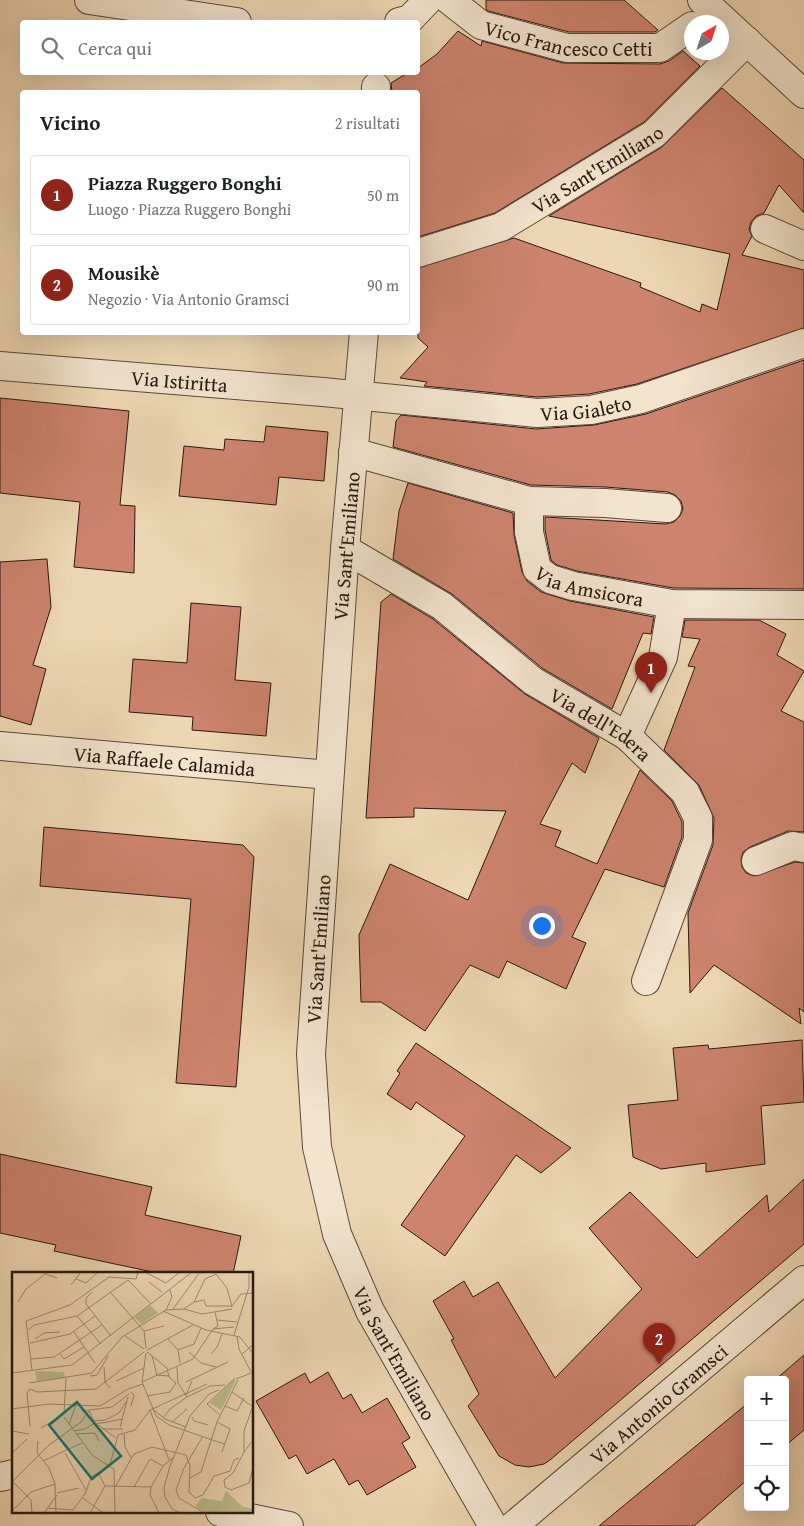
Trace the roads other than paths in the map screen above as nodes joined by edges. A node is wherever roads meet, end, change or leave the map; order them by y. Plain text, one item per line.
1 (89, 0) edge
2 (428, 0) edge
3 (449, 0) edge
4 (707, 12) edge
5 (224, 20) edge
6 (407, 20) edge
7 (746, 41) junction
8 (804, 94) edge
9 (765, 229) dead end
10 (804, 246) edge
11 (420, 253) edge
12 (364, 335) edge
13 (804, 343) edge
14 (0, 366) edge
15 (358, 396) junction
16 (354, 452) junction
17 (529, 500) junction
18 (667, 508) dead end
19 (345, 549) junction
20 (672, 604) junction
21 (804, 605) edge
22 (627, 736) junction
23 (0, 746) edge
24 (329, 775) junction
25 (804, 848) edge
26 (756, 861) dead end
27 (646, 981) dead end
28 (804, 1280) edge
29 (230, 1514) edge
30 (289, 1526) edge
31 (493, 1526) edge
32 (513, 1526) edge

1 - 5 street
2 - 6 street
3 - 4 street, Vico Francesco Cetti
4 - 7 street
7 - 8 street
7 - 11 street, Via Sant'Emiliano
9 - 10 street
12 - 15 street, Via Sant'Emiliano
13 - 15 street, Via Gialeto
14 - 15 street, Via Istiritta
15 - 16 street, Via Sant'Emiliano
16 - 17 street
16 - 19 street, Via Sant'Emiliano
17 - 18 street
17 - 20 street, Via Amsicora
19 - 22 street, Via dell'Edera
19 - 24 street, Via Sant'Emiliano
20 - 21 street, Via Amsicora
20 - 22 street
22 - 27 street, Via dell'Edera
23 - 24 street, Via Raffaele Calamida
24 - 31 street, Via Sant'Emiliano
25 - 26 street
28 - 32 street, Via Antonio Gramsci
29 - 30 street

